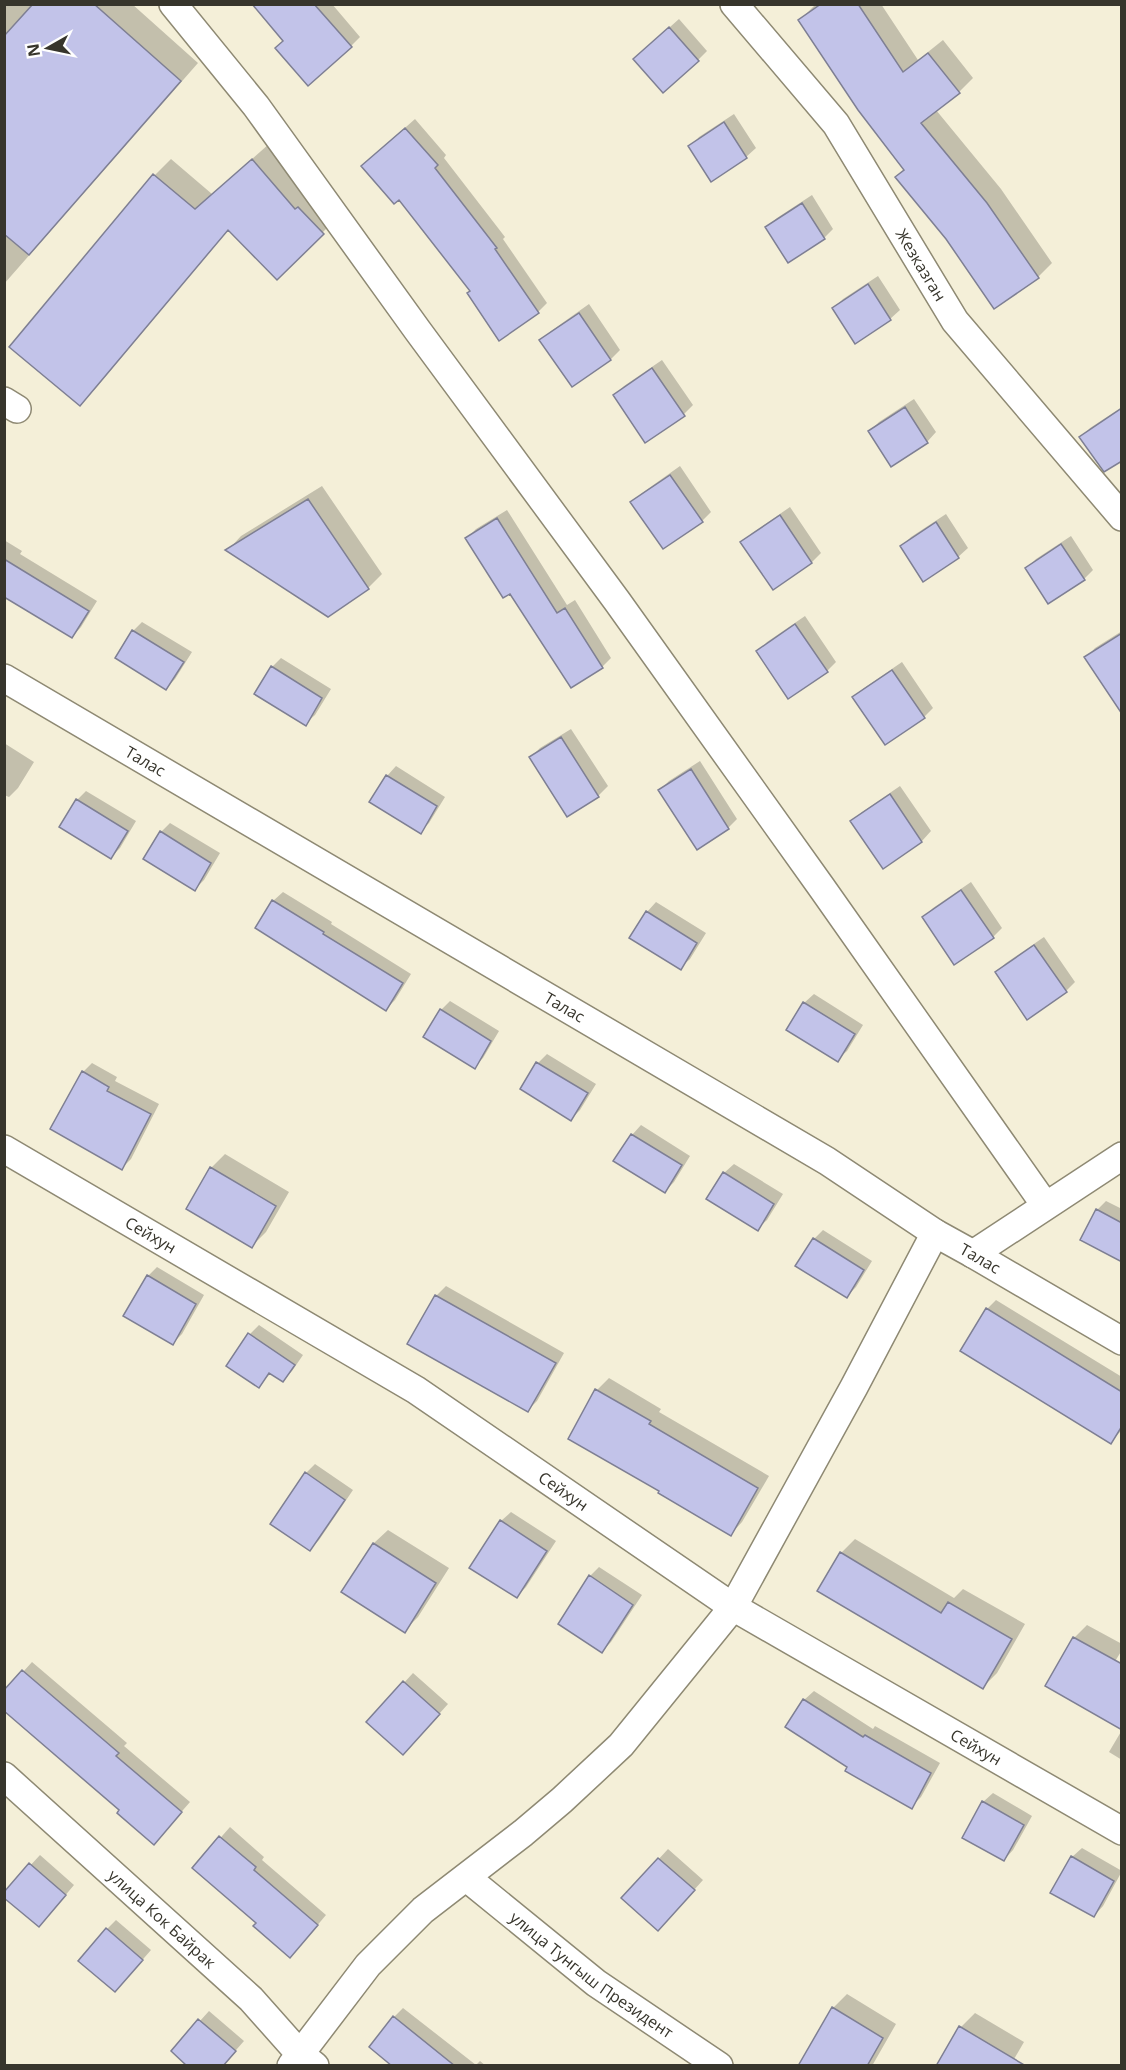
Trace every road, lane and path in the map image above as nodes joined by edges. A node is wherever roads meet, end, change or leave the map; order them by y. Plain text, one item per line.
1 (173, 4) edge
2 (734, 4) edge
3 (1122, 517) edge
4 (4, 678) edge
5 (4, 1149) edge
6 (1122, 1156) edge
7 (1045, 1205) junction
8 (935, 1233) junction
9 (973, 1254) junction
10 (1122, 1341) edge
11 (733, 1607) junction
12 (4, 1776) edge
13 (1122, 1831) edge
14 (467, 1878) junction
15 (302, 2061) edge
16 (719, 2066) edge

1 - 7 street
2 - 3 street, Жезказган
4 - 8 street, Талас
5 - 11 street, Сейхун
6 - 7 street
7 - 9 street
8 - 9 street, Талас
8 - 11 street
9 - 10 street, Талас
11 - 13 street, Сейхун
11 - 14 street
12 - 15 street, улица Кок Байрак
14 - 15 street
14 - 16 street, улица Тунгыш Президент

